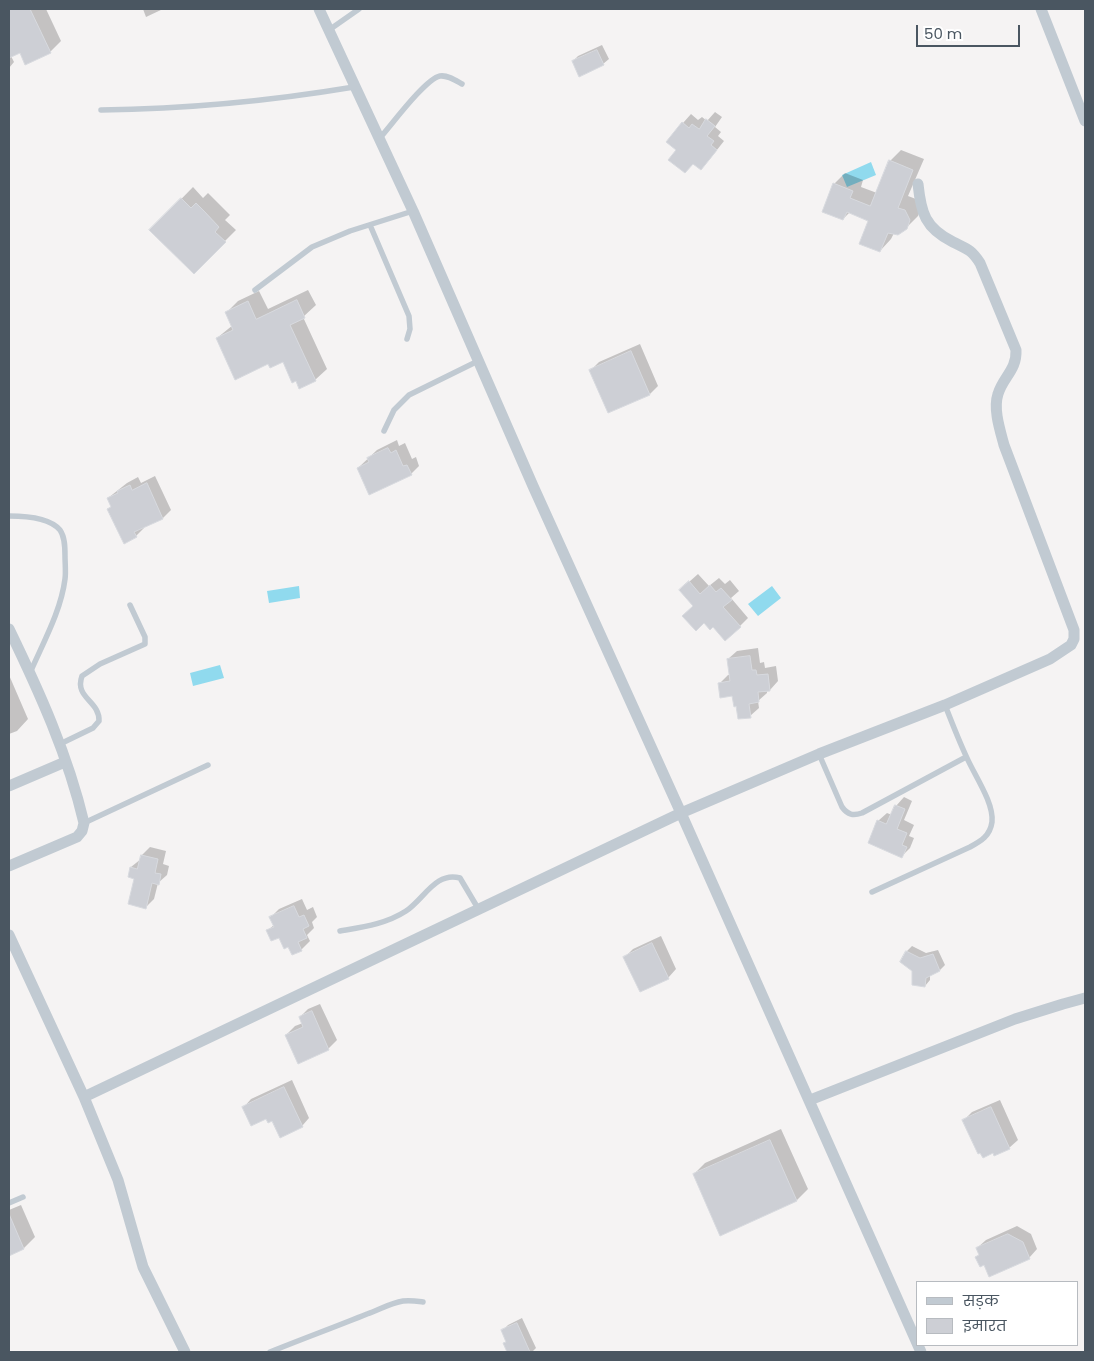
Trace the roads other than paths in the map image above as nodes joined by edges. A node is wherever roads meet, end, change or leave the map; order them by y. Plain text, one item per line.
1 (319, 9) edge
2 (359, 9) edge
3 (1041, 9) edge
4 (328, 30) junction
5 (462, 84) dead end
6 (354, 87) junction
7 (100, 110) dead end
8 (1085, 122) edge
9 (379, 140) junction
10 (918, 184) dead end
11 (413, 210) junction
12 (370, 224) junction
13 (255, 290) dead end
14 (407, 339) dead end
15 (478, 361) junction
16 (384, 431) dead end
17 (9, 516) edge
18 (130, 605) dead end
19 (9, 629) edge
20 (30, 673) junction
21 (945, 705) junction
22 (60, 744) junction
23 (819, 754) junction
24 (966, 757) junction
25 (65, 762) junction
26 (208, 765) dead end
27 (9, 786) edge
28 (681, 813) junction
29 (84, 823) junction
30 (9, 866) edge
31 (872, 892) dead end
32 (479, 910) junction
33 (340, 932) dead end
34 (9, 935) edge
35 (1085, 998) edge
36 (84, 1097) junction
37 (810, 1100) junction
38 (23, 1197) dead end
39 (9, 1203) edge
40 (423, 1302) dead end
41 (916, 1343) edge
42 (185, 1352) edge
43 (270, 1352) edge

1 - 4 street
2 - 4 lane
3 - 8 street
4 - 6 street
5 - 9 lane
6 - 7 lane
6 - 9 street
9 - 11 street
10 - 21 street
11 - 12 lane
11 - 15 street
12 - 13 lane
12 - 14 lane
15 - 16 lane
15 - 28 street
17 - 20 lane
18 - 22 lane
19 - 20 street
20 - 22 street
21 - 23 street
21 - 24 lane
22 - 25 street
23 - 24 lane
23 - 28 street
24 - 31 lane
25 - 27 street
25 - 29 street
26 - 29 lane
28 - 32 street
28 - 37 street
29 - 30 street
32 - 33 lane
32 - 36 street
34 - 36 street
35 - 37 street
36 - 42 street
37 - 41 street
38 - 39 lane
40 - 43 lane

